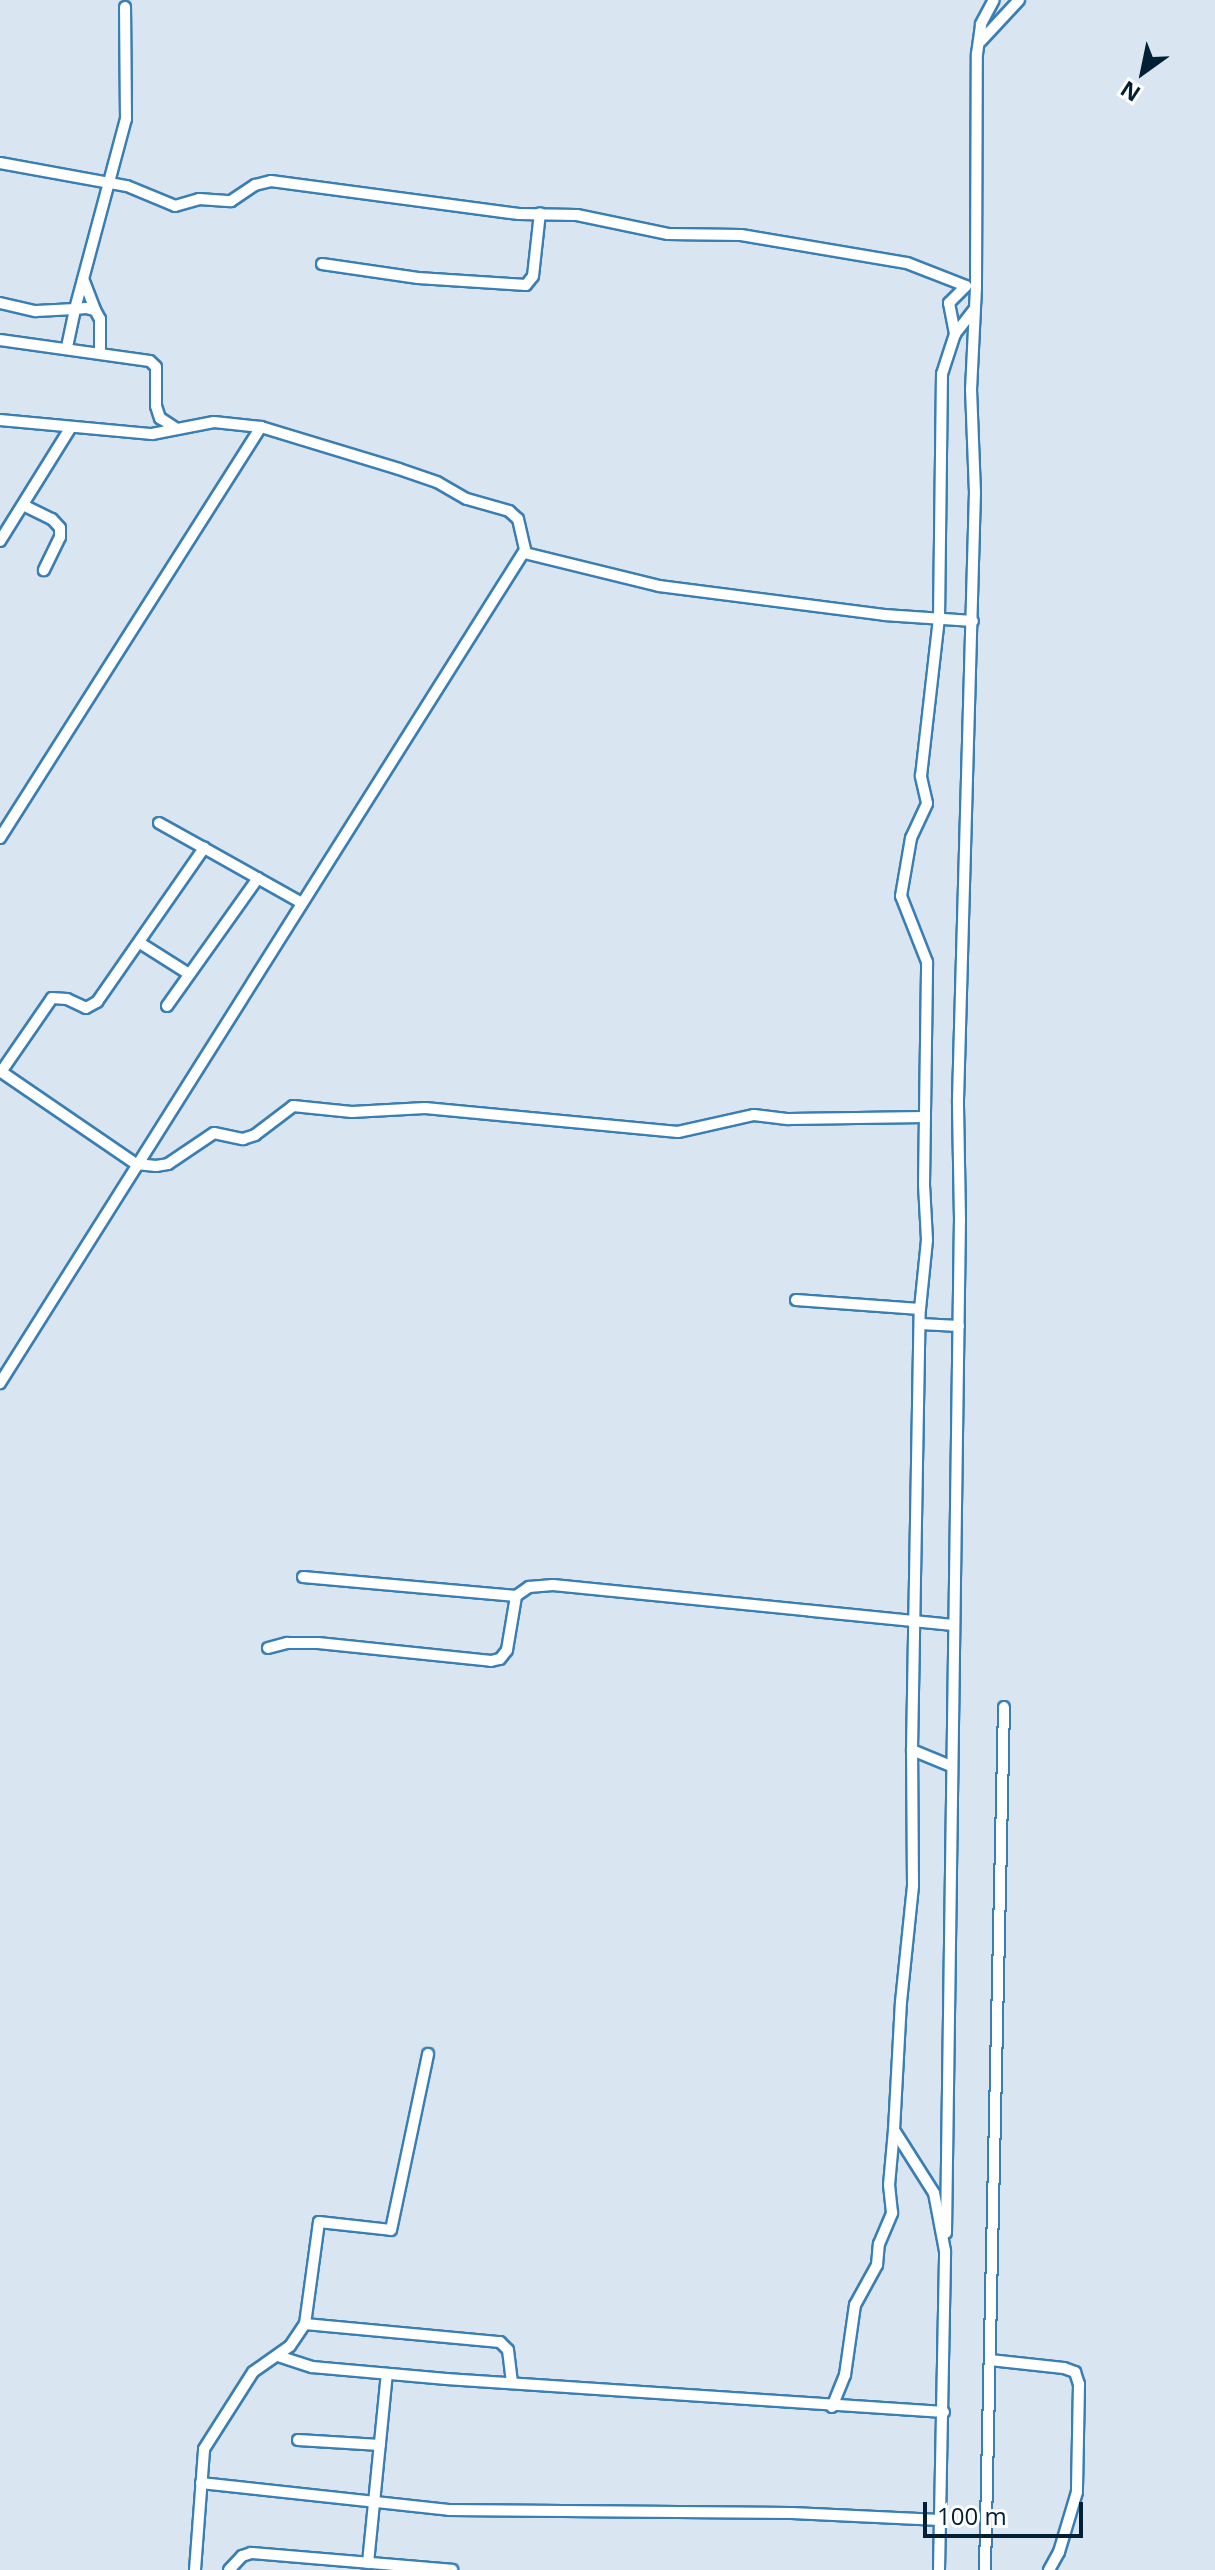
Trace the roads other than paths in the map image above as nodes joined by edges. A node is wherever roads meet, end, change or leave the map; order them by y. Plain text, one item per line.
1 (994, 0) edge
2 (1019, 0) edge
3 (125, 7) dead end
4 (980, 43) junction
5 (0, 163) edge
6 (109, 183) junction
7 (540, 213) junction
8 (322, 264) dead end
9 (84, 281) junction
10 (971, 286) junction
11 (0, 303) edge
12 (75, 309) junction
13 (95, 310) junction
14 (974, 310) junction
15 (955, 334) junction
16 (0, 340) edge
17 (67, 347) junction
18 (100, 352) junction
19 (160, 418) junction
20 (0, 420) edge
21 (71, 427) junction
22 (261, 427) junction
23 (177, 429) junction
24 (152, 434) junction
25 (25, 506) junction
26 (0, 541) edge
27 (525, 553) junction
28 (44, 570) dead end
29 (939, 619) junction
30 (973, 621) junction
31 (159, 823) dead end
32 (0, 838) edge
33 (204, 848) junction
34 (258, 878) junction
35 (302, 903) junction
36 (140, 943) junction
37 (189, 974) junction
38 (167, 1006) dead end
39 (0, 1071) edge
40 (925, 1117) junction
41 (136, 1164) junction
42 (796, 1300) dead end
43 (920, 1309) junction
44 (920, 1324) junction
45 (959, 1326) junction
46 (0, 1383) edge
47 (303, 1577) dead end
48 (516, 1596) junction
49 (914, 1620) junction
50 (953, 1625) junction
51 (268, 1648) dead end
52 (1004, 1707) dead end
53 (912, 1750) junction
54 (951, 1766) junction
55 (428, 2054) dead end
56 (894, 2130) junction
57 (945, 2251) junction
58 (305, 2324) junction
59 (278, 2356) junction
60 (990, 2360) junction
61 (387, 2374) junction
62 (512, 2383) junction
63 (832, 2407) junction
64 (944, 2412) junction
65 (298, 2440) dead end
66 (380, 2445) junction
67 (201, 2483) junction
68 (374, 2504) junction
69 (940, 2520) junction
70 (374, 2566) edge
71 (195, 2570) edge
72 (229, 2570) edge
73 (452, 2570) edge
74 (939, 2570) edge
75 (985, 2570) edge
76 (1049, 2570) edge

1 - 4 street
2 - 4 street
3 - 6 street
4 - 10 street
5 - 6 street
6 - 7 street
6 - 9 street
7 - 8 street
7 - 10 street
9 - 12 street
9 - 13 street
10 - 14 street
10 - 15 street
11 - 12 street
12 - 13 street
12 - 17 street
13 - 18 street
14 - 15 street
14 - 30 street
15 - 29 street
16 - 17 street
17 - 18 street
18 - 19 street
19 - 23 street
19 - 24 street
20 - 21 street
21 - 24 street
21 - 25 street
22 - 23 street
22 - 27 street
22 - 32 street
23 - 24 street
25 - 26 street
25 - 28 street
27 - 29 street
27 - 35 street
29 - 30 street
29 - 40 street
30 - 45 street
31 - 33 street
33 - 34 street
33 - 36 street
34 - 35 street
34 - 37 street
35 - 41 street
36 - 37 street
36 - 39 street
37 - 38 street
39 - 41 street
40 - 41 street
40 - 43 street
41 - 46 street
42 - 43 street
43 - 44 street
44 - 45 street
44 - 49 street
45 - 50 street
47 - 48 street
48 - 49 street
48 - 51 street
49 - 50 street
49 - 53 street
50 - 54 street
52 - 60 street
53 - 54 street
53 - 56 street
54 - 57 street
55 - 58 street
56 - 57 street
56 - 63 street
57 - 64 street
58 - 59 street
58 - 62 street
59 - 61 street
59 - 67 street
60 - 75 street
60 - 76 street
61 - 62 street
61 - 66 street
62 - 63 street
63 - 64 street
64 - 69 street
65 - 66 street
66 - 68 street
67 - 68 street
67 - 71 street
68 - 69 street
68 - 70 street
69 - 74 street
70 - 72 street
70 - 73 street

